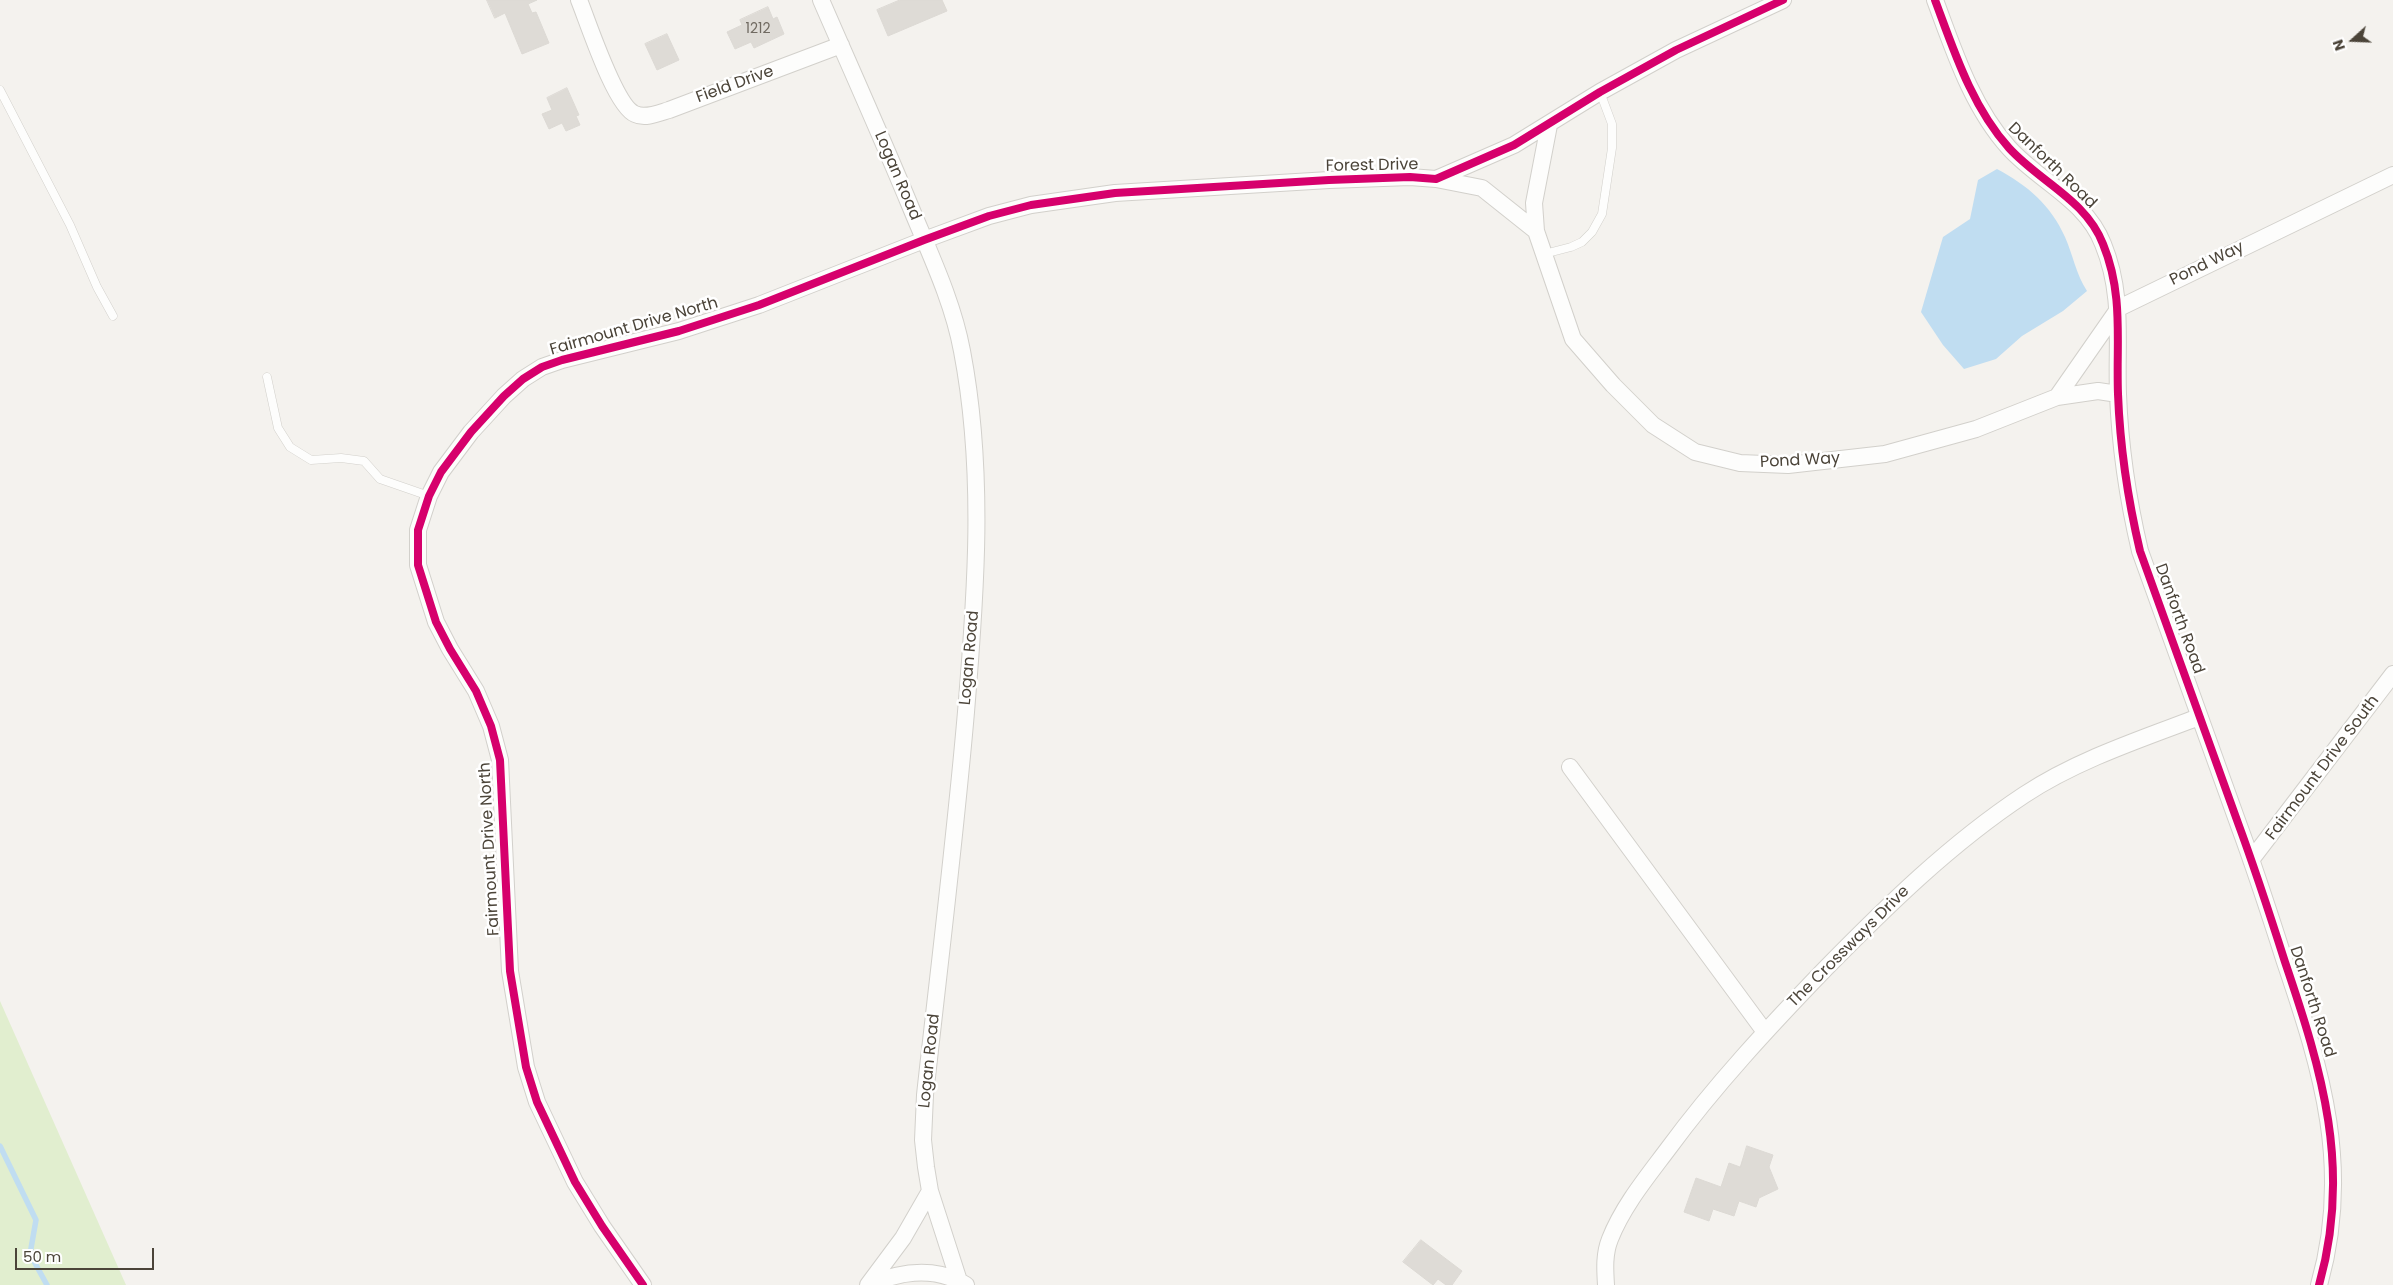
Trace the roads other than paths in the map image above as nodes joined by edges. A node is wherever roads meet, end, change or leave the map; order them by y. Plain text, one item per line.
1 (580, 0) edge
2 (821, 0) edge
3 (1783, 0) edge
4 (1935, 0) edge
5 (841, 45) junction
6 (0, 90) edge
7 (1600, 92) junction
8 (1549, 125) junction
9 (2393, 175) edge
10 (1436, 179) junction
11 (1536, 231) junction
12 (924, 240) junction
13 (1544, 254) junction
14 (2119, 308) junction
15 (113, 316) dead end
16 (267, 378) dead end
17 (2118, 394) junction
18 (2057, 397) junction
19 (428, 496) junction
20 (2393, 674) edge
21 (2199, 717) junction
22 (1570, 767) dead end
23 (2251, 860) junction
24 (1765, 1032) junction
25 (930, 1191) junction
26 (963, 1283) edge
27 (643, 1285) edge
28 (869, 1285) edge
29 (1606, 1285) edge
30 (2319, 1285) edge

1 - 5 street, Field Drive
2 - 5 street, Logan Road
3 - 7 street, Forest Drive
4 - 14 street, Danforth Road
5 - 12 street, Logan Road
6 - 15 lane
7 - 8 street, Forest Drive
7 - 13 lane
8 - 10 street, Forest Drive
8 - 11 street, Pond Way
9 - 14 street, Pond Way
10 - 11 street
10 - 12 street, Forest Drive
11 - 13 street, Pond Way
12 - 19 street, Fairmount Drive North
12 - 25 street, Logan Road
13 - 18 street, Pond Way
14 - 17 street, Danforth Road
14 - 18 street, Pond Way
16 - 19 lane
17 - 18 street, Pond Way
17 - 21 street, Danforth Road
19 - 27 street, Fairmount Drive North
20 - 23 street, Fairmount Drive South
21 - 23 street, Danforth Road
21 - 24 street, The Crossways Drive
22 - 24 street
23 - 30 street, Danforth Road
24 - 29 street, The Crossways Drive
25 - 26 street, Logan Road
25 - 28 street
26 - 28 street

